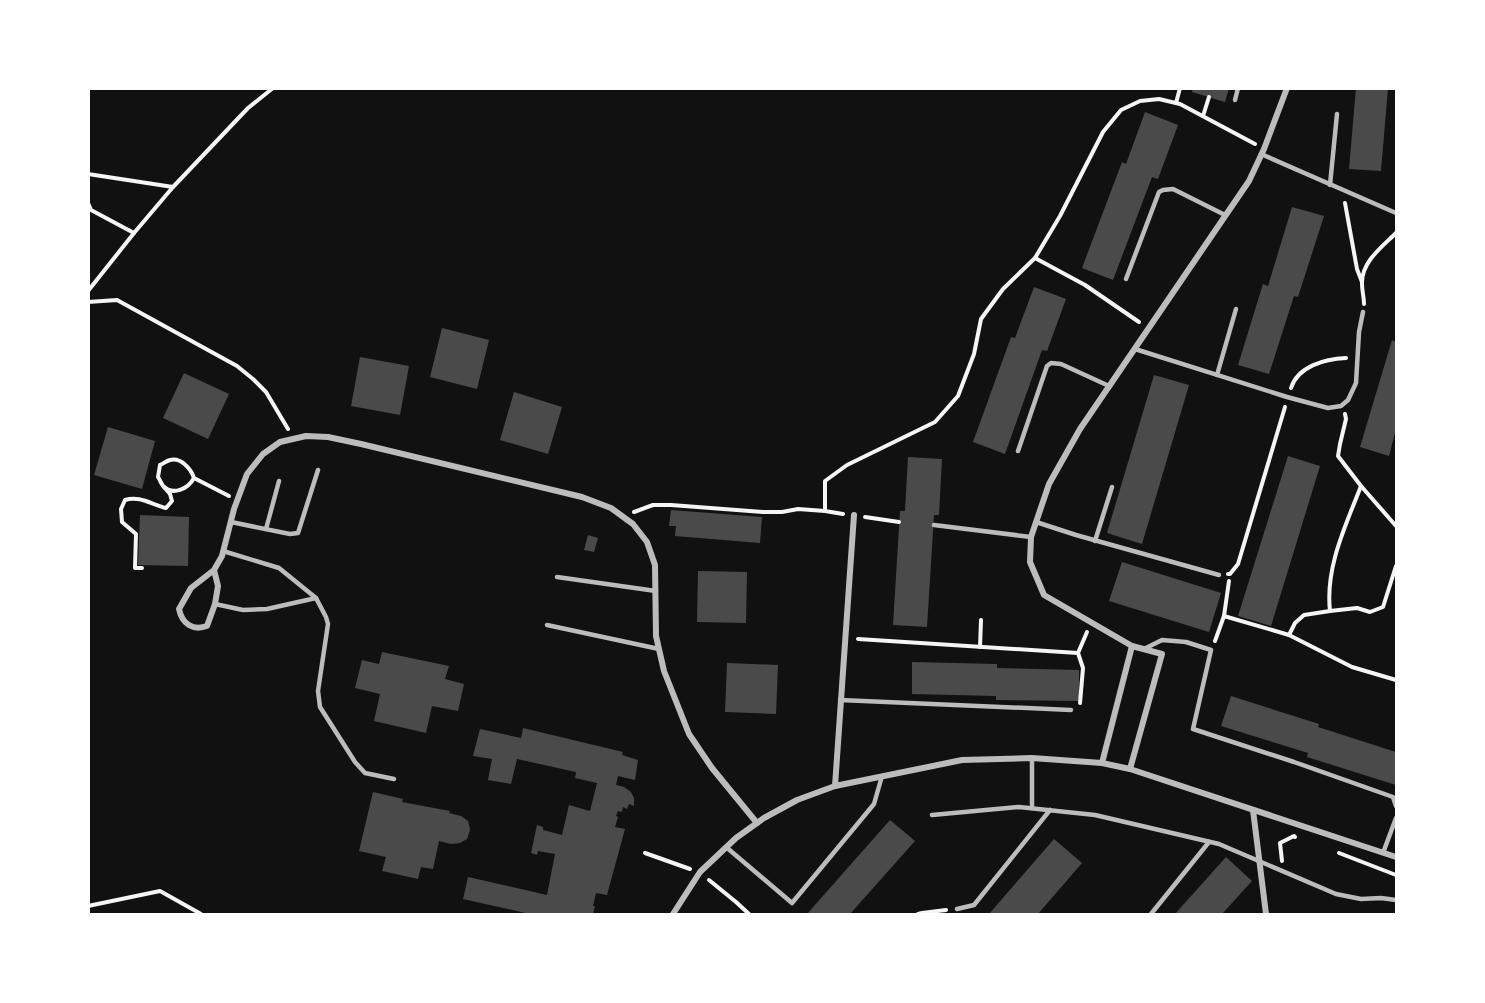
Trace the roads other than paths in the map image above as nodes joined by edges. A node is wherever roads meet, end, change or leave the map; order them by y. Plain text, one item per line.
1 (1238, 88) edge
2 (1287, 88) edge
3 (1234, 100) dead end
4 (1337, 114) dead end
5 (1263, 151) junction
6 (1330, 184) junction
7 (1396, 213) edge
8 (1226, 215) junction
9 (1126, 279) dead end
10 (1236, 309) dead end
11 (1363, 312) road end
12 (1135, 349) junction
13 (1217, 375) junction
14 (1109, 386) junction
15 (1018, 451) dead end
16 (318, 470) dead end
17 (279, 482) dead end
18 (1112, 487) dead end
19 (854, 515) road end
20 (231, 522) junction
21 (1036, 522) junction
22 (934, 525) dead end
23 (266, 529) junction
24 (1031, 537) junction
25 (1095, 541) junction
26 (223, 551) junction
27 (213, 570) junction
28 (1219, 575) road end
29 (557, 577) dead end
30 (656, 591) junction
31 (316, 598) junction
32 (214, 604) junction
33 (546, 625) dead end
34 (1132, 646) junction
35 (659, 649) junction
36 (1144, 649) junction
37 (840, 700) junction
38 (1071, 710) road end
39 (1032, 758) junction
40 (1102, 763) junction
41 (1130, 769) junction
42 (882, 776) junction
43 (394, 779) dead end
44 (835, 786) junction
45 (1396, 806) edge
46 (1032, 808) junction
47 (1050, 810) junction
48 (1253, 810) junction
49 (932, 815) dead end
50 (1396, 818) edge
51 (757, 823) junction
52 (1209, 842) junction
53 (726, 847) junction
54 (1383, 853) junction
55 (1396, 857) edge
56 (1259, 860) junction
57 (1396, 900) edge
58 (957, 909) road end
59 (674, 915) edge
60 (1151, 915) edge
61 (1266, 915) edge

1 - 3 lane
2 - 5 street
4 - 6 lane
5 - 6 lane
5 - 8 street
6 - 7 lane
8 - 9 lane
8 - 12 street
10 - 13 lane
11 - 13 lane
12 - 13 lane
12 - 14 street
14 - 15 lane
14 - 21 street
16 - 23 lane
17 - 23 lane
18 - 25 lane
19 - 37 street
20 - 23 lane
20 - 26 street
20 - 30 street
21 - 24 street
21 - 25 lane
22 - 24 lane
24 - 34 street
25 - 28 lane
26 - 27 street
26 - 31 lane
27 - 32 street
27 - 32 street
29 - 30 lane
30 - 35 street
31 - 32 lane
31 - 43 lane
33 - 35 lane
34 - 36 street
34 - 40 street
35 - 51 street
36 - 41 street
36 - 45 lane
37 - 38 lane
37 - 44 street
39 - 40 street
39 - 42 street
39 - 46 lane
40 - 41 street
41 - 48 street
42 - 44 street
42 - 53 lane
44 - 51 street
46 - 47 lane
46 - 49 lane
47 - 52 lane
47 - 58 lane
48 - 54 street
48 - 56 street
50 - 54 lane
51 - 53 street
52 - 56 lane
52 - 60 lane
53 - 59 street
54 - 55 street
56 - 57 lane
56 - 61 street

